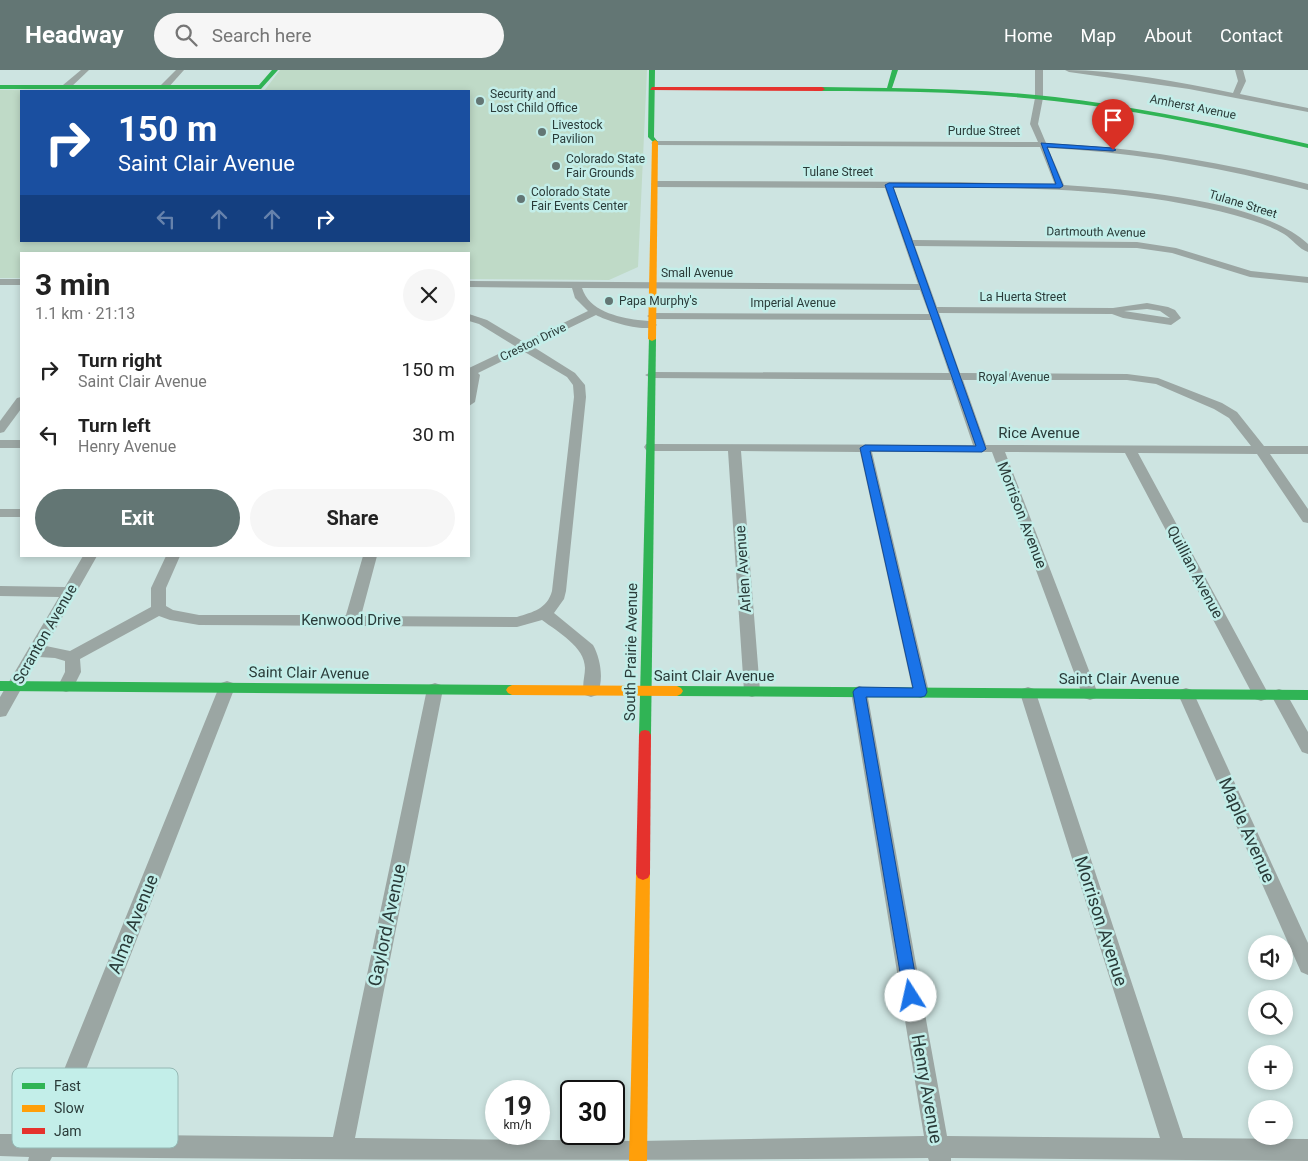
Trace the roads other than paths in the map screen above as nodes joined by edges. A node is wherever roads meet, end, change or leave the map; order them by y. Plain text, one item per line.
1 (85, 70) edge
2 (180, 70) edge
3 (275, 70) edge
4 (652, 70) edge
5 (662, 70) edge
6 (895, 70) edge
7 (1040, 70) edge
8 (1069, 70) edge
9 (1142, 70) edge
10 (1239, 70) edge
11 (1138, 79) junction
12 (0, 87) edge
13 (66, 87) junction
14 (164, 87) junction
15 (657, 89) junction
16 (889, 90) junction
17 (1236, 95) junction
18 (1039, 98) junction
19 (1308, 110) edge
20 (655, 143) junction
21 (1043, 144) junction
22 (1308, 146) edge
23 (655, 184) junction
24 (889, 185) junction
25 (1060, 186) junction
26 (1308, 187) edge
27 (908, 243) junction
28 (1308, 249) edge
29 (1308, 280) edge
30 (0, 282) edge
31 (20, 282) edge
32 (470, 284) edge
33 (576, 285) junction
34 (653, 285) junction
35 (924, 287) junction
36 (596, 311) junction
37 (1114, 311) dead end
38 (933, 314) junction
39 (470, 317) edge
40 (652, 321) junction
41 (523, 347) junction
42 (470, 372) edge
43 (651, 375) junction
44 (956, 377) junction
45 (470, 397) edge
46 (20, 403) edge
47 (0, 429) edge
48 (0, 444) edge
49 (20, 444) edge
50 (650, 447) junction
51 (734, 447) junction
52 (865, 448) junction
53 (982, 449) junction
54 (997, 449) junction
55 (1130, 450) junction
56 (1261, 450) junction
57 (1308, 450) edge
58 (0, 513) edge
59 (20, 513) edge
60 (1308, 519) edge
61 (89, 557) edge
62 (172, 557) edge
63 (370, 557) edge
64 (0, 591) edge
65 (69, 592) junction
66 (158, 609) junction
67 (545, 614) junction
68 (352, 620) junction
69 (34, 651) junction
70 (70, 657) junction
71 (7, 686) edge
72 (66, 686) junction
73 (227, 687) junction
74 (435, 689) junction
75 (591, 691) junction
76 (646, 691) junction
77 (752, 691) junction
78 (859, 692) junction
79 (921, 692) junction
80 (1028, 693) junction
81 (1090, 694) junction
82 (1186, 694) junction
83 (1261, 695) junction
84 (1279, 695) junction
85 (1308, 695) edge
86 (0, 711) edge
87 (1308, 747) edge
88 (1308, 965) edge
89 (76, 1068) edge
90 (16, 1148) edge
91 (1175, 1149) junction
92 (1308, 1150) edge
93 (42, 1153) edge
94 (340, 1154) edge
95 (939, 1154) edge
96 (1237, 1155) edge
97 (638, 1157) edge

1 - 13 street
2 - 14 street
3 - 14 street
4 - 15 street, South Prairie Avenue
5 - 15 street, South Prairie Avenue
6 - 16 street
7 - 18 street
8 - 11 street
9 - 11 street
10 - 17 street
11 - 17 street
12 - 13 street
13 - 14 street
15 - 16 street, Amherst Avenue
15 - 20 street, South Prairie Avenue
16 - 18 street, Amherst Avenue
17 - 19 street
18 - 21 street
18 - 22 street, Amherst Avenue
20 - 21 street, Purdue Street
20 - 23 street, South Prairie Avenue
21 - 25 street
21 - 26 street, Purdue Street
23 - 24 street, Tulane Street
23 - 34 street, South Prairie Avenue
24 - 25 street, Tulane Street
24 - 27 street, Morrison Avenue
25 - 28 street, Tulane Street
27 - 29 street, Dartmouth Avenue
27 - 35 street, Morrison Avenue
30 - 31 street
32 - 33 street, Small Avenue
33 - 34 street, Small Avenue
33 - 36 street
34 - 35 street, Small Avenue
34 - 40 street, South Prairie Avenue
35 - 38 street, Morrison Avenue
36 - 40 street, Imperial Avenue
36 - 41 street, Creston Drive
37 - 38 street, La Huerta Street
38 - 40 street, Imperial Avenue
38 - 44 street, Morrison Avenue
39 - 41 street
40 - 43 street, South Prairie Avenue
41 - 42 street, Creston Drive
41 - 67 street
42 - 45 street, Creston Drive
43 - 44 street, Royal Avenue
43 - 50 street, South Prairie Avenue
44 - 53 street, Morrison Avenue
44 - 56 street, Royal Avenue
46 - 47 street
48 - 49 street
50 - 51 street, Rice Avenue
50 - 76 street, South Prairie Avenue
51 - 52 street, Rice Avenue
51 - 77 street, Arlen Avenue
52 - 53 street, Rice Avenue
52 - 79 street
53 - 54 street, Rice Avenue
54 - 55 street, Rice Avenue
54 - 81 street, Morrison Avenue
55 - 56 street, Rice Avenue
55 - 83 street, Quillian Avenue
56 - 57 street, Rice Avenue
56 - 60 street, Royal Avenue
58 - 59 street
61 - 65 street, Scranton Avenue
62 - 66 street
63 - 68 street
64 - 65 street
65 - 69 street, Scranton Avenue
66 - 68 street, Kenwood Drive
66 - 70 street
67 - 68 street, Kenwood Drive
67 - 75 street
69 - 70 street
69 - 71 street, Scranton Avenue
70 - 72 street
71 - 72 street, Saint Clair Avenue
71 - 86 street, Scranton Avenue
72 - 73 street, Saint Clair Avenue
73 - 74 street, Saint Clair Avenue
73 - 89 street, Alma Avenue
74 - 75 street, Saint Clair Avenue
74 - 94 street, Gaylord Avenue
75 - 76 street, Saint Clair Avenue
76 - 77 street, Saint Clair Avenue
76 - 97 street, South Prairie Avenue
77 - 78 street, Saint Clair Avenue
78 - 79 street, Saint Clair Avenue
78 - 95 street, Henry Avenue
79 - 80 street, Saint Clair Avenue
80 - 81 street, Saint Clair Avenue
80 - 91 street, Morrison Avenue
81 - 82 street, Saint Clair Avenue
82 - 83 street, Saint Clair Avenue
82 - 88 street, Maple Avenue
83 - 84 street, Saint Clair Avenue
84 - 85 street, Saint Clair Avenue
84 - 87 street
90 - 93 street
91 - 95 street
91 - 96 street
92 - 96 street
93 - 94 street
94 - 97 street
95 - 97 street

